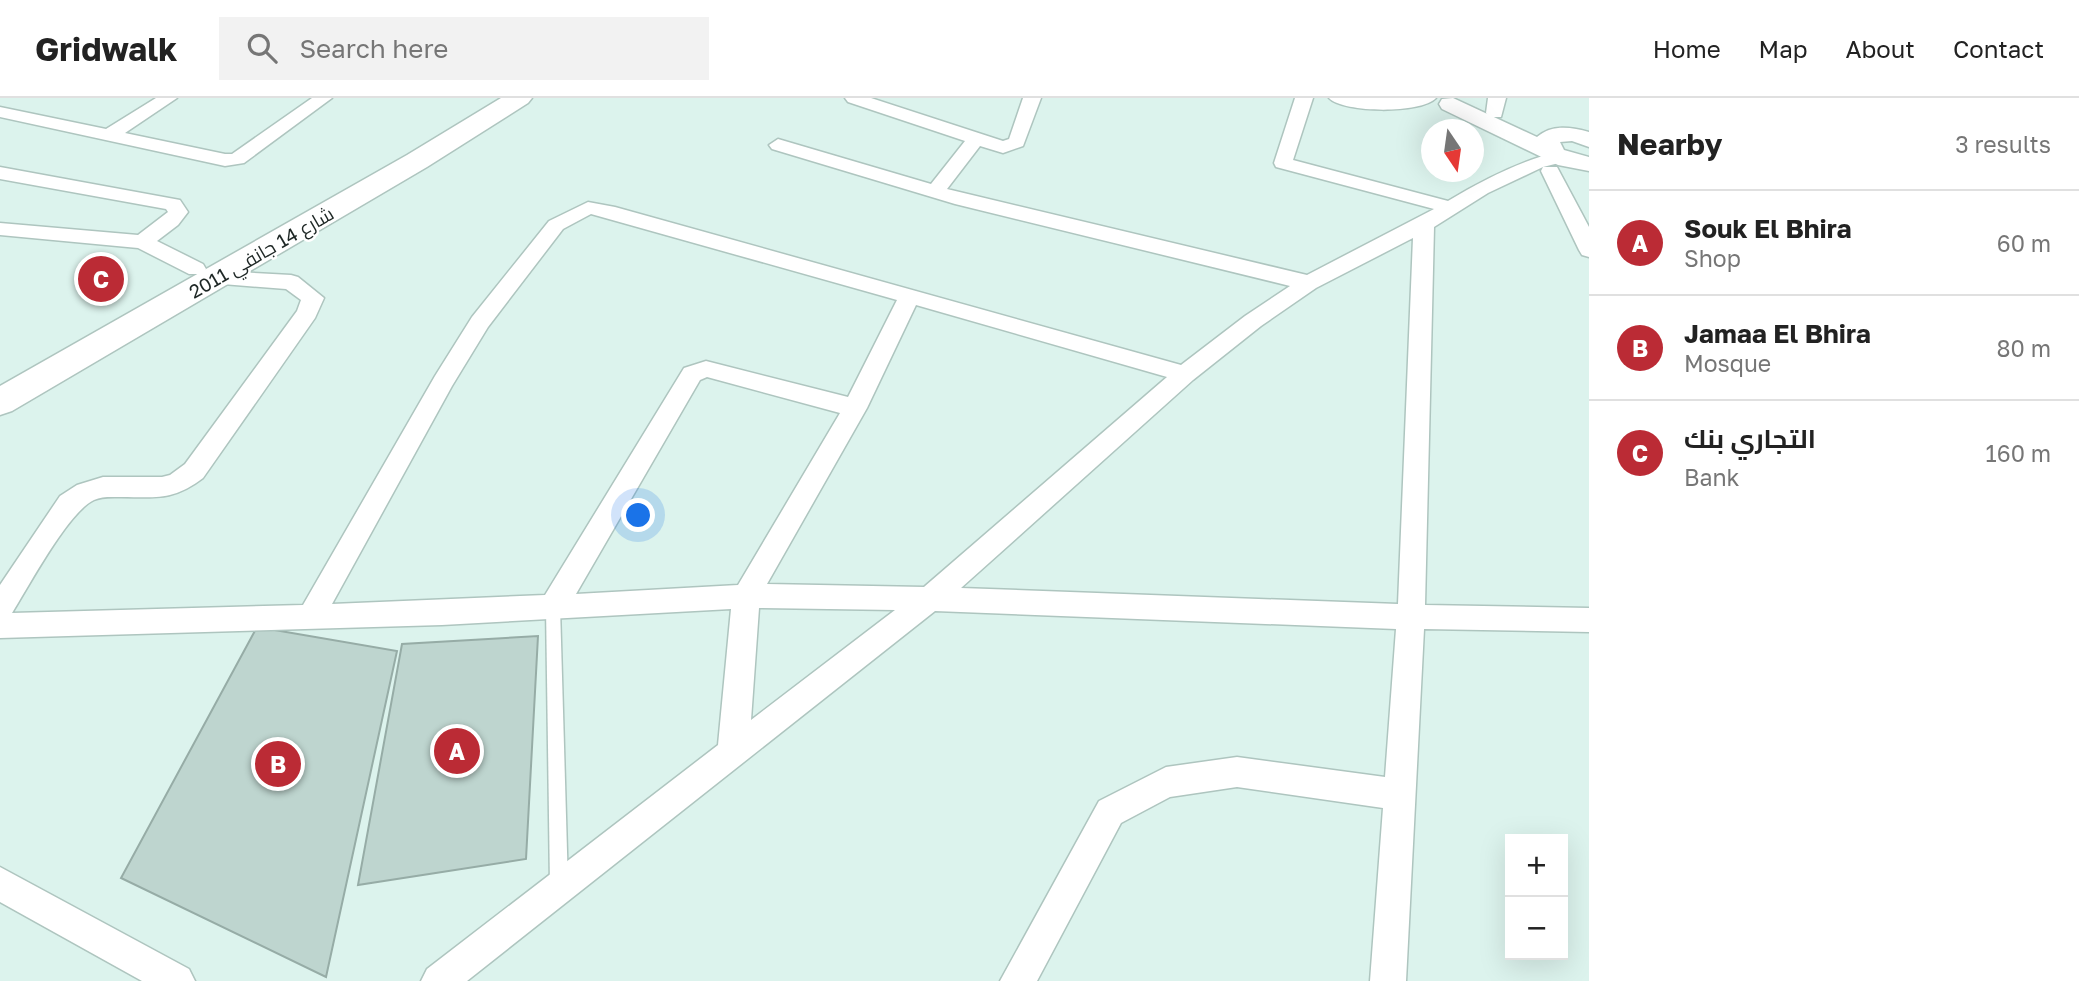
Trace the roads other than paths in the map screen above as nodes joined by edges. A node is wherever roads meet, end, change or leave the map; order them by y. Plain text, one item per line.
1 (26, 98) edge
2 (168, 98) edge
3 (323, 98) edge
4 (491, 98) edge
5 (519, 98) edge
6 (854, 98) edge
7 (1032, 98) edge
8 (1304, 98) edge
9 (1338, 98) edge
10 (1426, 98) edge
11 (1442, 101) edge
12 (1496, 106) edge
13 (2, 112) edge
14 (111, 134) junction
15 (1583, 136) edge
16 (976, 139) junction
17 (778, 145) dead end
18 (1567, 162) edge
19 (0, 173) edge
20 (935, 192) junction
21 (1451, 208) junction
22 (1424, 224) junction
23 (0, 229) edge
24 (142, 242) junction
25 (1589, 250) edge
26 (206, 273) junction
27 (1309, 283) junction
28 (909, 297) junction
29 (0, 374) edge
30 (1185, 374) junction
31 (0, 402) edge
32 (855, 408) junction
33 (746, 596) junction
34 (930, 599) junction
35 (553, 607) junction
36 (0, 608) edge
37 (311, 616) junction
38 (1411, 617) junction
39 (1589, 620) edge
40 (0, 626) edge
41 (733, 753) junction
42 (1400, 795) junction
43 (0, 884) edge
44 (559, 887) junction
45 (177, 981) edge
46 (439, 981) edge
47 (1018, 981) edge
48 (1388, 981) edge

1 - 13 street
2 - 14 street
3 - 14 street
4 - 26 main road, شارع 14 جانفي 2011
5 - 26 main road, شارع 14 جانفي 2011
6 - 16 street
7 - 16 street
8 - 21 street
9 - 10 street
11 - 12 street
11 - 18 street
12 - 15 street
13 - 14 street
15 - 18 street
16 - 20 street
17 - 20 street
18 - 21 street
18 - 25 street
19 - 24 street
20 - 27 street
21 - 22 street
22 - 27 street
22 - 38 street
23 - 24 street
24 - 26 street
26 - 29 main road, شارع 14 جانفي 2011
26 - 31 main road, شارع 14 جانفي 2011
26 - 36 street
27 - 30 street
28 - 30 street
28 - 32 street
28 - 37 street
30 - 34 street
32 - 33 street
32 - 35 street
33 - 34 street
33 - 35 street
33 - 41 street
34 - 38 street
34 - 41 street
35 - 37 street
35 - 44 lane
37 - 40 street
38 - 39 street
38 - 42 street
41 - 44 street
42 - 47 street
42 - 48 street
43 - 45 street
44 - 46 street

